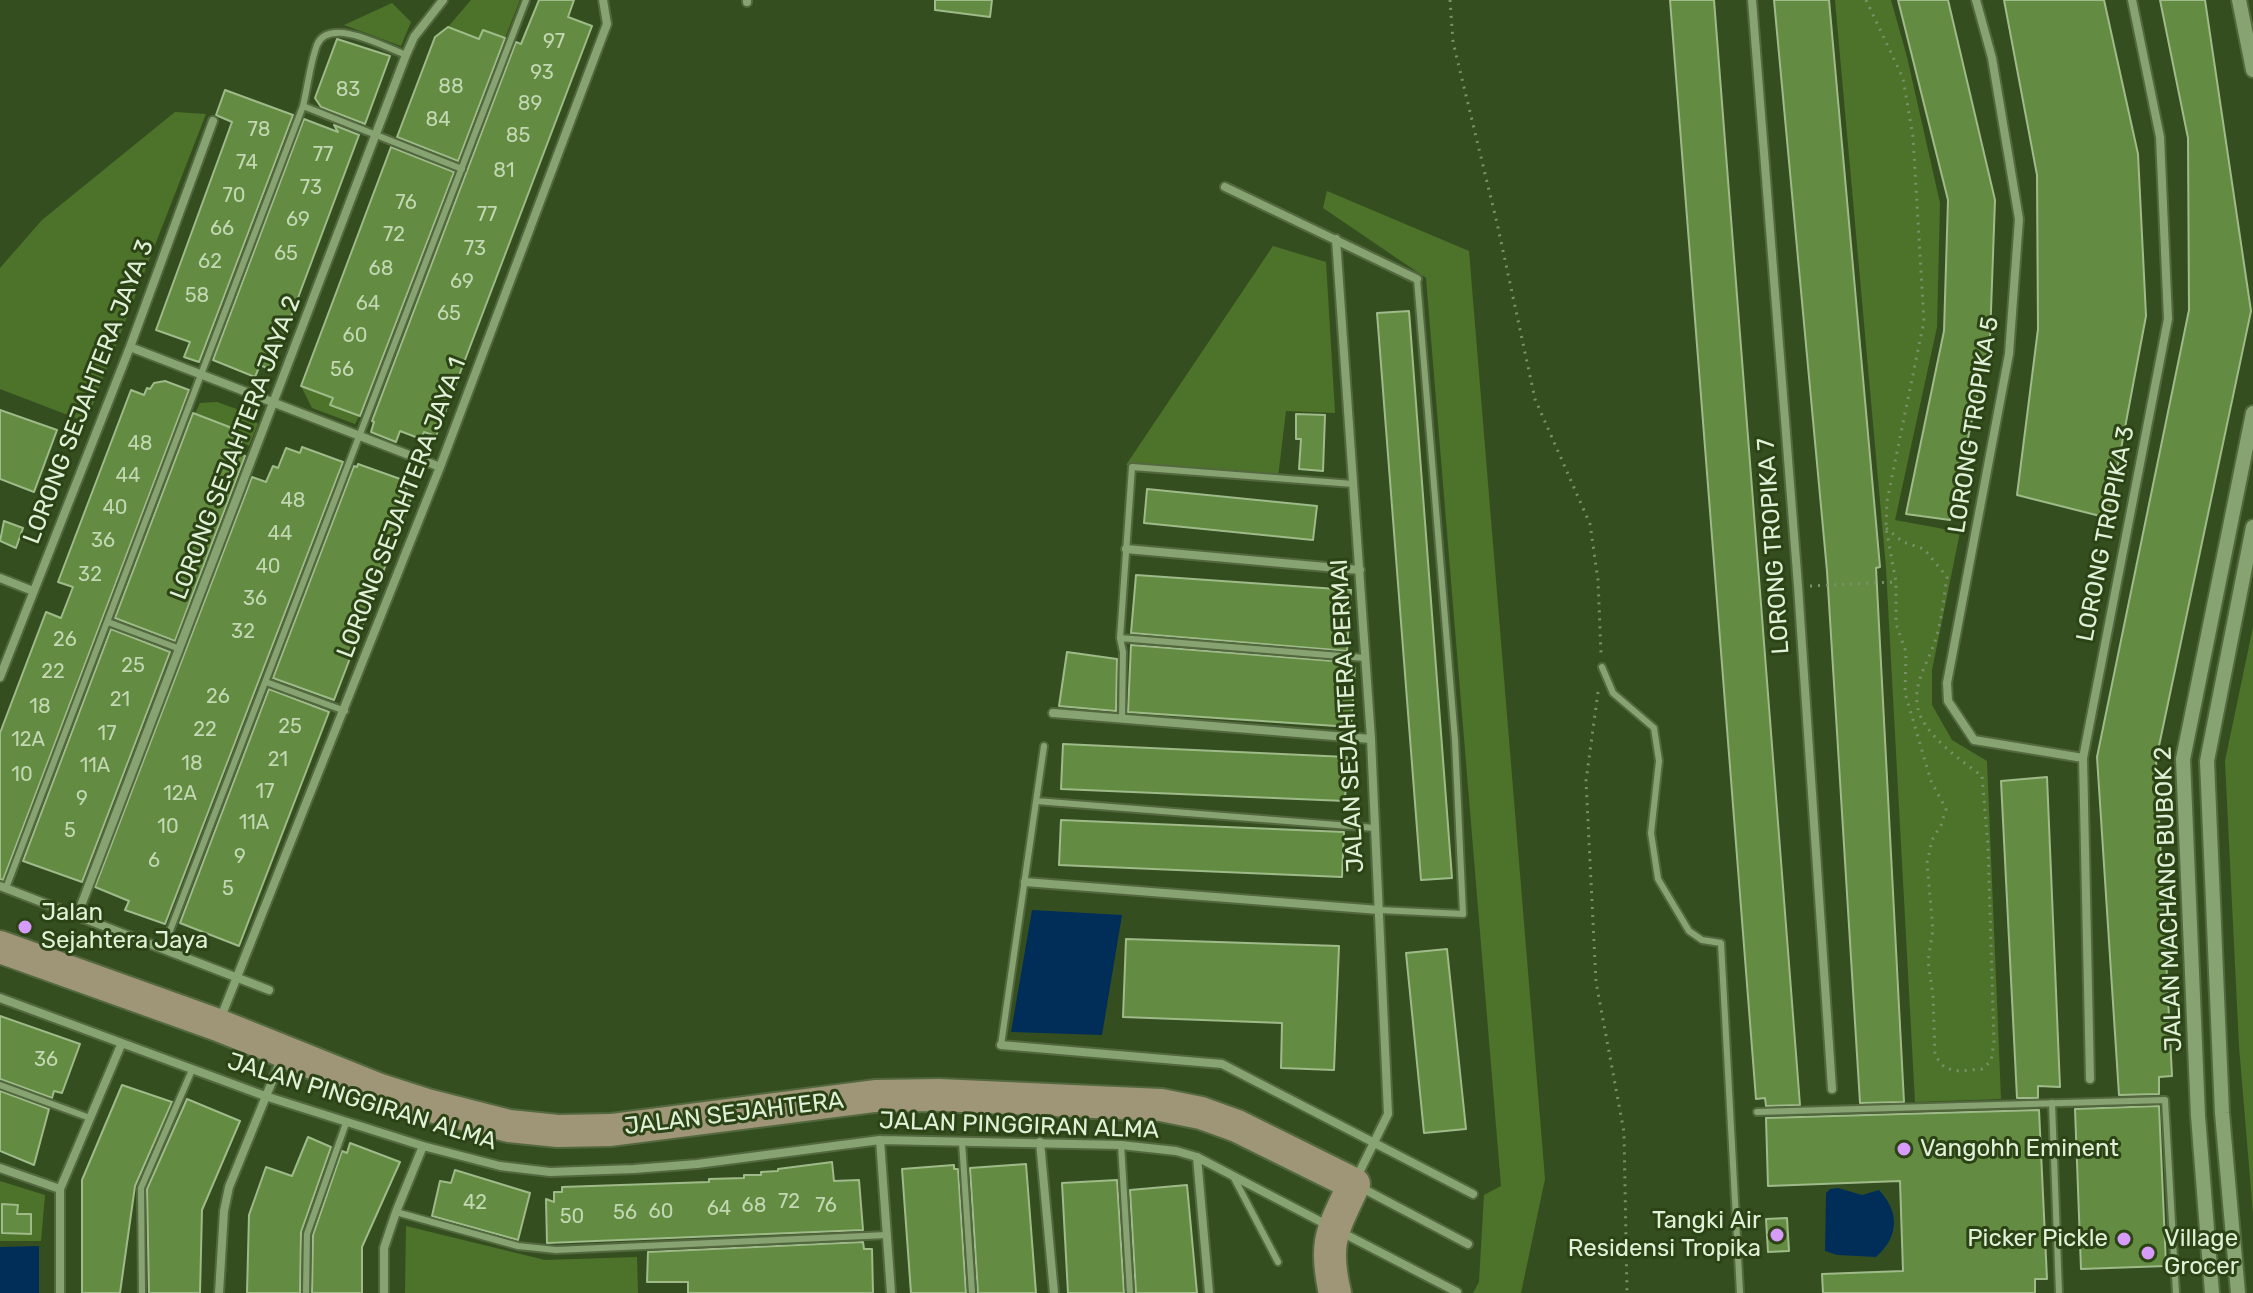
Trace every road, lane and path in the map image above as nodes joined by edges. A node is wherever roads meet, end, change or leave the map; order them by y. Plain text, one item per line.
1 (443, 0) edge
2 (526, 0) edge
3 (603, 0) edge
4 (1450, 0) edge
5 (1752, 0) edge
6 (1866, 0) edge
7 (1976, 0) edge
8 (2132, 0) edge
9 (2239, 0) edge
10 (406, 55) junction
11 (2253, 70) edge
12 (303, 106) junction
13 (213, 121) dead end
14 (377, 135) junction
15 (462, 169) junction
16 (1225, 187) dead end
17 (1336, 239) junction
18 (1417, 279) joint
19 (130, 347) junction
20 (202, 375) junction
21 (275, 403) junction
22 (2253, 413) edge
23 (360, 436) junction
24 (440, 467) junction
25 (1353, 484) junction
26 (2253, 527) edge
27 (1886, 528) junction
28 (1126, 549) junction
29 (1360, 570) junction
30 (0, 578) edge
31 (1896, 582) junction
32 (1798, 586) junction
33 (33, 591) junction
34 (108, 622) junction
35 (1120, 638) junction
36 (180, 649) junction
37 (1365, 658) junction
38 (1602, 667) junction
39 (0, 677) edge
40 (266, 682) junction
41 (345, 711) junction
42 (1053, 713) dead end
43 (1122, 719) junction
44 (1371, 739) junction
45 (1044, 746) dead end
46 (2083, 758) junction
47 (1036, 801) junction
48 (1375, 828) junction
49 (1025, 882) junction
50 (3, 887) edge
51 (1379, 910) junction
52 (77, 916) junction
53 (0, 947) edge
54 (163, 949) junction
55 (238, 978) junction
56 (269, 990) dead end
57 (0, 998) edge
58 (218, 1025) junction
59 (121, 1045) junction
60 (1001, 1045) joint
61 (284, 1053) junction
62 (192, 1070) junction
63 (2090, 1079) dead end
64 (0, 1085) edge
65 (1832, 1089) dead end
66 (265, 1096) junction
67 (2052, 1103) junction
68 (1757, 1112) dead end
69 (90, 1118) junction
70 (346, 1123) junction
71 (880, 1140) junction
72 (962, 1142) junction
73 (1040, 1142) junction
74 (1373, 1144) junction
75 (1121, 1145) junction
76 (423, 1146) junction
77 (1197, 1157) junction
78 (0, 1168) edge
79 (1233, 1176) junction
80 (1354, 1184) junction
81 (60, 1189) junction
82 (1473, 1194) dead end
83 (396, 1212) junction
84 (1334, 1228) junction
85 (887, 1235) junction
86 (1468, 1244) dead end
87 (1278, 1262) dead end
88 (1457, 1292) edge
89 (60, 1293) edge
90 (142, 1293) edge
91 (219, 1293) edge
92 (306, 1293) edge
93 (384, 1293) edge
94 (891, 1293) edge
95 (972, 1293) edge
96 (1054, 1293) edge
97 (1130, 1293) edge
98 (1209, 1293) edge
99 (1335, 1293) edge
100 (1627, 1293) edge
101 (1740, 1293) edge
102 (2059, 1293) edge
103 (2176, 1293) edge
104 (2212, 1293) edge
105 (2238, 1293) edge

1 - 10 street, LORONG SEJAHTERA JAYA 2
2 - 15 lane
3 - 24 street, LORONG SEJAHTERA JAYA 1
4 - 38 path
5 - 32 street, LORONG TROPIKA 7
6 - 27 path
7 - 46 street, LORONG TROPIKA 5
8 - 46 street, LORONG TROPIKA 3
9 - 11 street
10 - 12 lane
10 - 14 street, LORONG SEJAHTERA JAYA 2
12 - 14 lane
12 - 20 lane
13 - 19 street, LORONG SEJAHTERA JAYA 3
14 - 15 lane
14 - 21 street, LORONG SEJAHTERA JAYA 2
15 - 23 lane
16 - 17 street
17 - 18 street
17 - 25 street, JALAN SEJAHTERA PERMAI
18 - 51 lane
19 - 20 street
19 - 33 street, LORONG SEJAHTERA JAYA 3
20 - 21 street
20 - 34 lane
21 - 23 street
21 - 36 street, LORONG SEJAHTERA JAYA 2
22 - 104 street, JALAN MACHANG BUBOK 2
23 - 24 street
23 - 40 lane
24 - 41 street, LORONG SEJAHTERA JAYA 1
25 - 28 lane
25 - 29 street, JALAN SEJAHTERA PERMAI
26 - 105 street, JALAN MACHANG BUBOK 2
27 - 31 path
27 - 31 path
28 - 29 street
28 - 35 lane
29 - 37 street, JALAN SEJAHTERA PERMAI
30 - 33 street
31 - 32 path
32 - 65 street, LORONG TROPIKA 7
33 - 39 street, LORONG SEJAHTERA JAYA 3
34 - 36 lane
34 - 50 lane
35 - 37 lane
35 - 43 lane
36 - 52 street, LORONG SEJAHTERA JAYA 2
37 - 44 street, JALAN SEJAHTERA PERMAI
38 - 100 path
38 - 101 lane
40 - 41 lane
40 - 54 lane
41 - 55 street, LORONG SEJAHTERA JAYA 1
42 - 43 street
43 - 44 street
44 - 48 street, JALAN SEJAHTERA PERMAI
45 - 47 lane
46 - 63 street, LORONG TROPIKA 3
47 - 48 lane
47 - 49 lane
48 - 51 street, JALAN SEJAHTERA PERMAI
49 - 51 street
49 - 60 lane
50 - 52 street
51 - 74 street, JALAN SEJAHTERA PERMAI
52 - 54 street
53 - 58 main road, JALAN SEJAHTERA
54 - 55 street
55 - 56 street
55 - 58 street, LORONG SEJAHTERA JAYA 1
57 - 59 street, JALAN PINGGIRAN ALMA
58 - 61 main road, JALAN SEJAHTERA
59 - 62 street, JALAN PINGGIRAN ALMA
59 - 69 street
60 - 74 street
61 - 66 street
61 - 80 main road, JALAN SEJAHTERA
62 - 66 street, JALAN PINGGIRAN ALMA
62 - 90 lane
64 - 69 lane
66 - 70 street, JALAN PINGGIRAN ALMA
66 - 91 street
67 - 68 lane
67 - 102 lane
67 - 103 lane
69 - 81 street
70 - 76 street, JALAN PINGGIRAN ALMA
70 - 92 lane
71 - 72 street, JALAN PINGGIRAN ALMA
71 - 76 street, JALAN PINGGIRAN ALMA
71 - 85 street
72 - 73 street, JALAN PINGGIRAN ALMA
72 - 95 lane
73 - 75 street, JALAN PINGGIRAN ALMA
73 - 96 street
74 - 80 street, JALAN SEJAHTERA PERMAI
74 - 82 street
75 - 77 street, JALAN PINGGIRAN ALMA
75 - 97 lane
76 - 83 street
77 - 79 street, JALAN PINGGIRAN ALMA
77 - 98 street
78 - 81 street
79 - 84 street, JALAN PINGGIRAN ALMA
79 - 87 lane
80 - 84 main road
80 - 86 street, JALAN SEJAHTERA
81 - 89 street
83 - 85 lane
83 - 93 street
84 - 88 street, JALAN PINGGIRAN ALMA
84 - 99 main road
85 - 94 street

